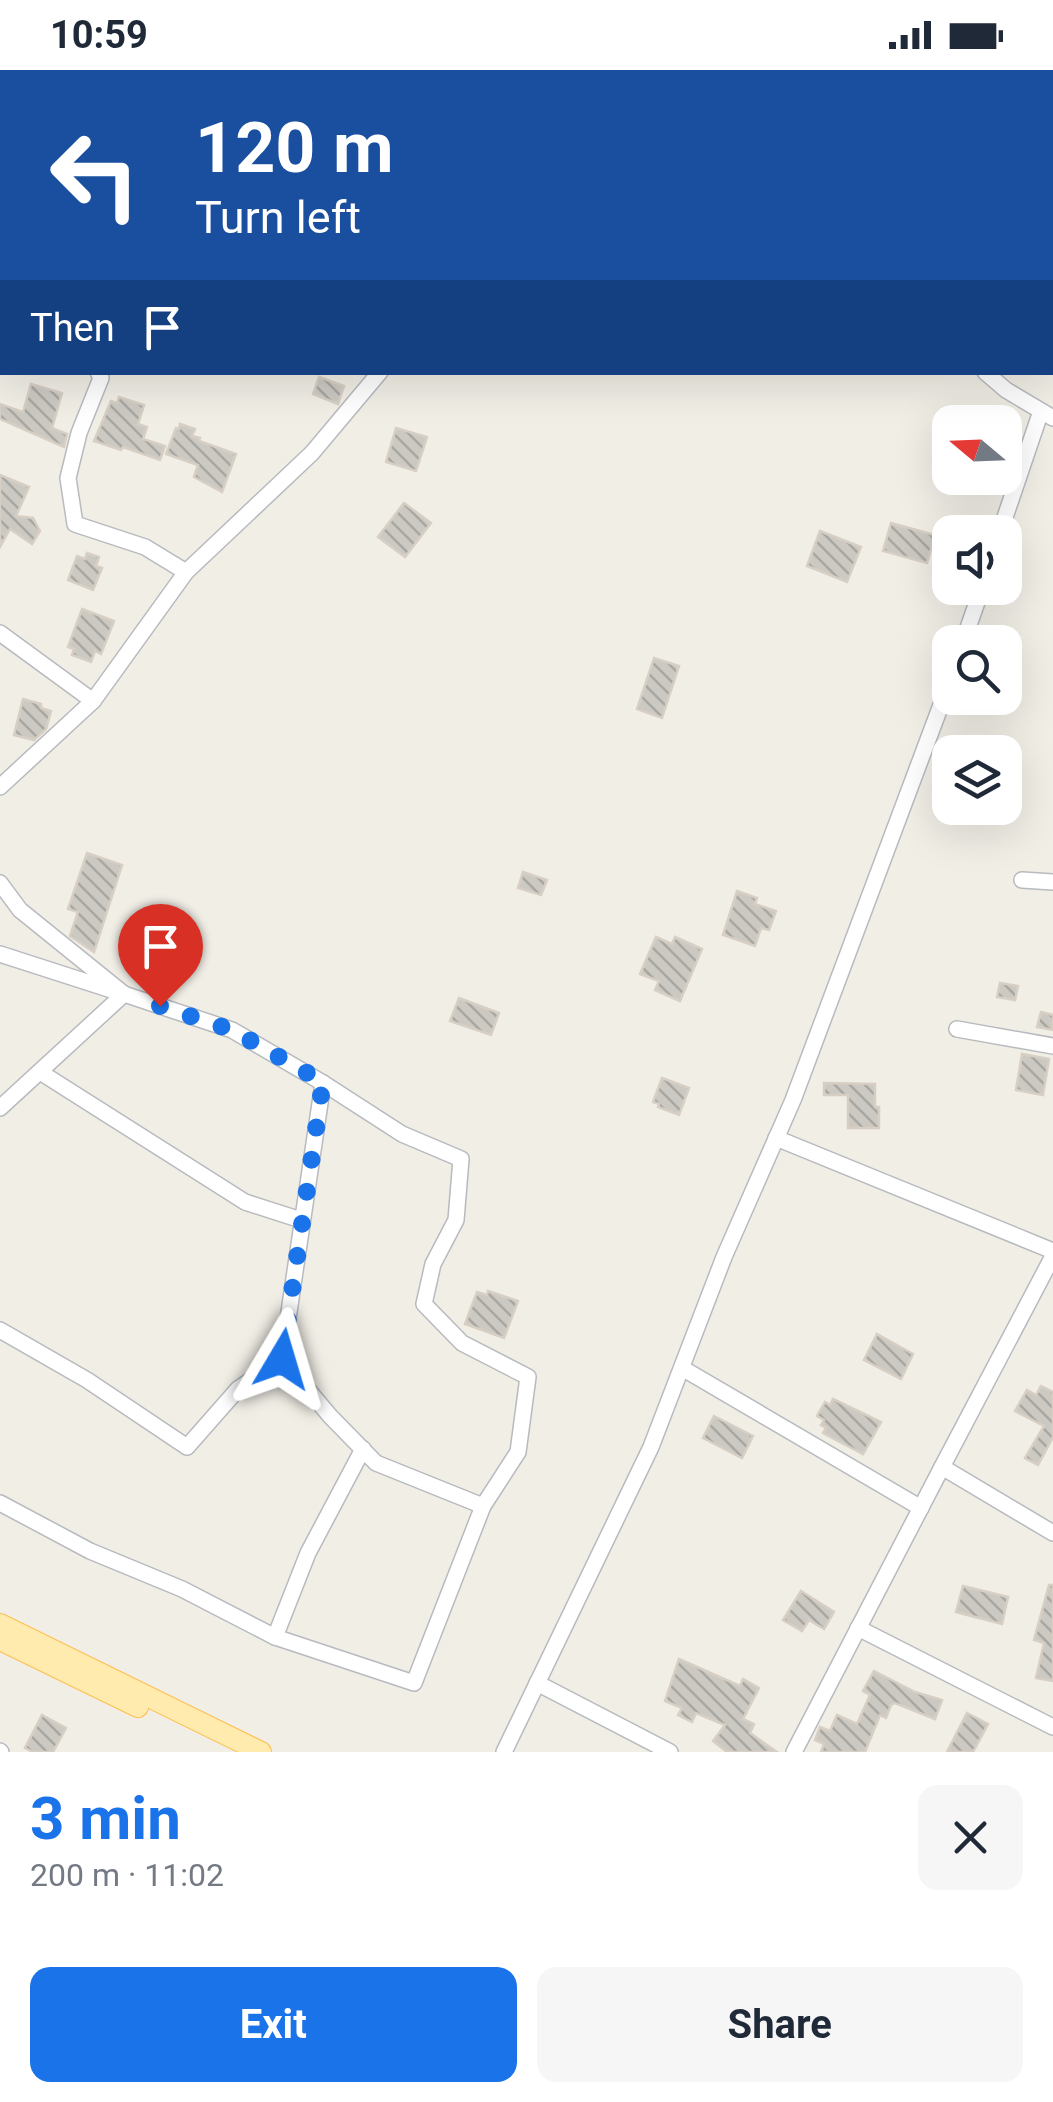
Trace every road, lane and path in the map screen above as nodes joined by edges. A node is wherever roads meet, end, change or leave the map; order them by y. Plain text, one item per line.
1 (100, 375) edge
2 (377, 375) edge
3 (1007, 381) edge
4 (1047, 415) edge
5 (1007, 515) edge
6 (186, 572) junction
7 (0, 633) edge
8 (93, 702) junction
9 (937, 715) edge
10 (0, 787) edge
11 (1022, 880) dead end
12 (0, 882) edge
13 (1053, 882) edge
14 (0, 954) edge
15 (124, 994) junction
16 (957, 1029) dead end
17 (1053, 1046) edge
18 (40, 1072) junction
19 (323, 1082) junction
20 (0, 1108) edge
21 (776, 1138) junction
22 (301, 1220) junction
23 (1053, 1253) edge
24 (0, 1330) edge
25 (282, 1359) junction
26 (682, 1368) junction
27 (363, 1449) junction
28 (942, 1467) junction
29 (0, 1503) edge
30 (483, 1506) junction
31 (921, 1508) junction
32 (1053, 1532) edge
33 (0, 1624) edge
34 (858, 1628) junction
35 (275, 1637) junction
36 (0, 1640) edge
37 (537, 1683) junction
38 (1053, 1728) edge
39 (233, 1752) edge
40 (261, 1752) edge
41 (504, 1752) edge
42 (670, 1752) edge
43 (794, 1752) edge

1 - 6 street
2 - 6 street
3 - 4 street
4 - 5 street
6 - 8 street
7 - 8 street
8 - 10 street
9 - 21 street
11 - 13 street
12 - 15 street
14 - 15 street
15 - 18 street
15 - 19 street
16 - 17 street
18 - 20 street
18 - 22 street
19 - 22 street
19 - 30 street
21 - 23 street
21 - 26 street
22 - 25 street
23 - 28 street
24 - 25 street
25 - 27 street
26 - 31 street
26 - 37 street
27 - 30 street
27 - 35 street
28 - 31 street
28 - 32 street
29 - 35 street
30 - 35 street
31 - 34 street
33 - 40 main road
34 - 38 street
34 - 43 street
36 - 39 main road
37 - 41 street
37 - 42 street

